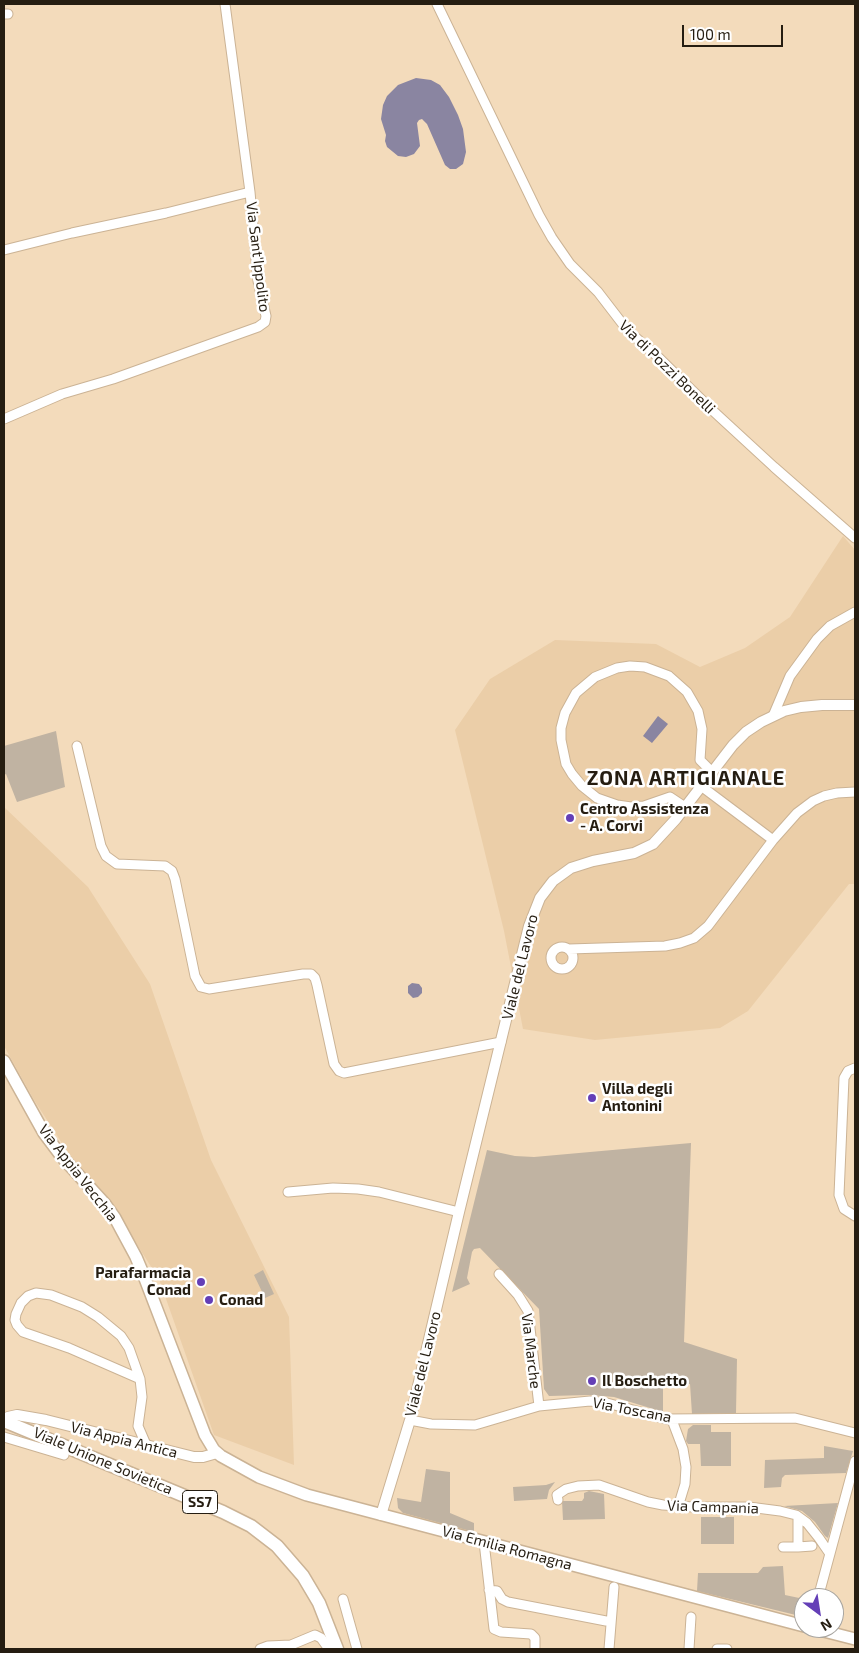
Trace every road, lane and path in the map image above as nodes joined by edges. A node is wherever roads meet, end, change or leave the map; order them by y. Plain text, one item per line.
1 (225, 4) edge
2 (437, 4) edge
3 (250, 192) junction
4 (4, 250) edge
5 (4, 419) edge
6 (855, 538) edge
7 (855, 612) edge
8 (855, 705) edge
9 (773, 716) junction
10 (77, 746) dead end
11 (712, 772) junction
12 (701, 786) junction
13 (855, 792) edge
14 (685, 807) junction
15 (773, 840) junction
16 (569, 949) dead end
17 (501, 1042) junction
18 (4, 1061) edge
19 (855, 1068) edge
20 (288, 1192) dead end
21 (459, 1212) junction
22 (855, 1216) edge
23 (499, 1274) dead end
24 (140, 1379) junction
25 (539, 1406) junction
26 (410, 1420) junction
27 (672, 1420) junction
28 (4, 1422) edge
29 (855, 1433) edge
30 (4, 1437) edge
31 (147, 1447) junction
32 (65, 1453) junction
33 (217, 1453) junction
34 (855, 1461) edge
35 (558, 1500) dead end
36 (678, 1507) junction
37 (381, 1514) junction
38 (798, 1516) junction
39 (484, 1542) junction
40 (812, 1546) dead end
41 (783, 1547) dead end
42 (798, 1547) junction
43 (830, 1554) junction
44 (614, 1587) dead end
45 (821, 1588) edge
46 (489, 1590) junction
47 (343, 1599) dead end
48 (691, 1617) dead end
49 (606, 1621) dead end
50 (794, 1623) edge
51 (260, 1649) edge
52 (328, 1649) edge
53 (338, 1649) edge
54 (357, 1649) edge
55 (534, 1649) edge
56 (610, 1649) edge
57 (688, 1649) edge
58 (718, 1649) edge
59 (727, 1649) edge

1 - 3 street, Via Sant'Ippolito
2 - 6 street, Via di Pozzi Bonelli
3 - 4 street
3 - 5 street, Via Sant'Ippolito
7 - 9 street
8 - 9 street, Viale del Lavoro
9 - 11 street, Viale del Lavoro
10 - 17 street
11 - 12 street, Viale del Lavoro
11 - 14 street
12 - 14 street, Viale del Lavoro
12 - 15 street
13 - 15 street
14 - 17 street, Viale del Lavoro
15 - 16 street
17 - 21 street, Viale del Lavoro
18 - 33 main road, Via Appia Vecchia
19 - 22 street
20 - 21 street
21 - 26 street, Viale del Lavoro
23 - 25 street, Via Marche
24 - 24 street
24 - 31 street
25 - 26 street, Via Toscana
25 - 27 street, Via Toscana
26 - 37 street, Viale del Lavoro
27 - 29 street, Via Toscana
27 - 36 street
28 - 31 street, Via Appia Antica
28 - 32 main road, Viale Unione Sovietica / SS7
30 - 32 street
31 - 33 street, Via Appia Antica
32 - 53 main road, Viale Unione Sovietica / SS7
33 - 37 main road, Via Emilia Romagna
34 - 43 street
35 - 36 street, Via Campania
36 - 38 street, Via Campania
37 - 39 main road, Via Emilia Romagna
38 - 42 street
38 - 43 street
39 - 46 street
39 - 50 main road, Via Emilia Romagna
40 - 42 street
41 - 42 street
43 - 45 street
44 - 56 street
46 - 49 street
46 - 55 street
47 - 54 street
48 - 57 street
51 - 52 street
58 - 59 street

